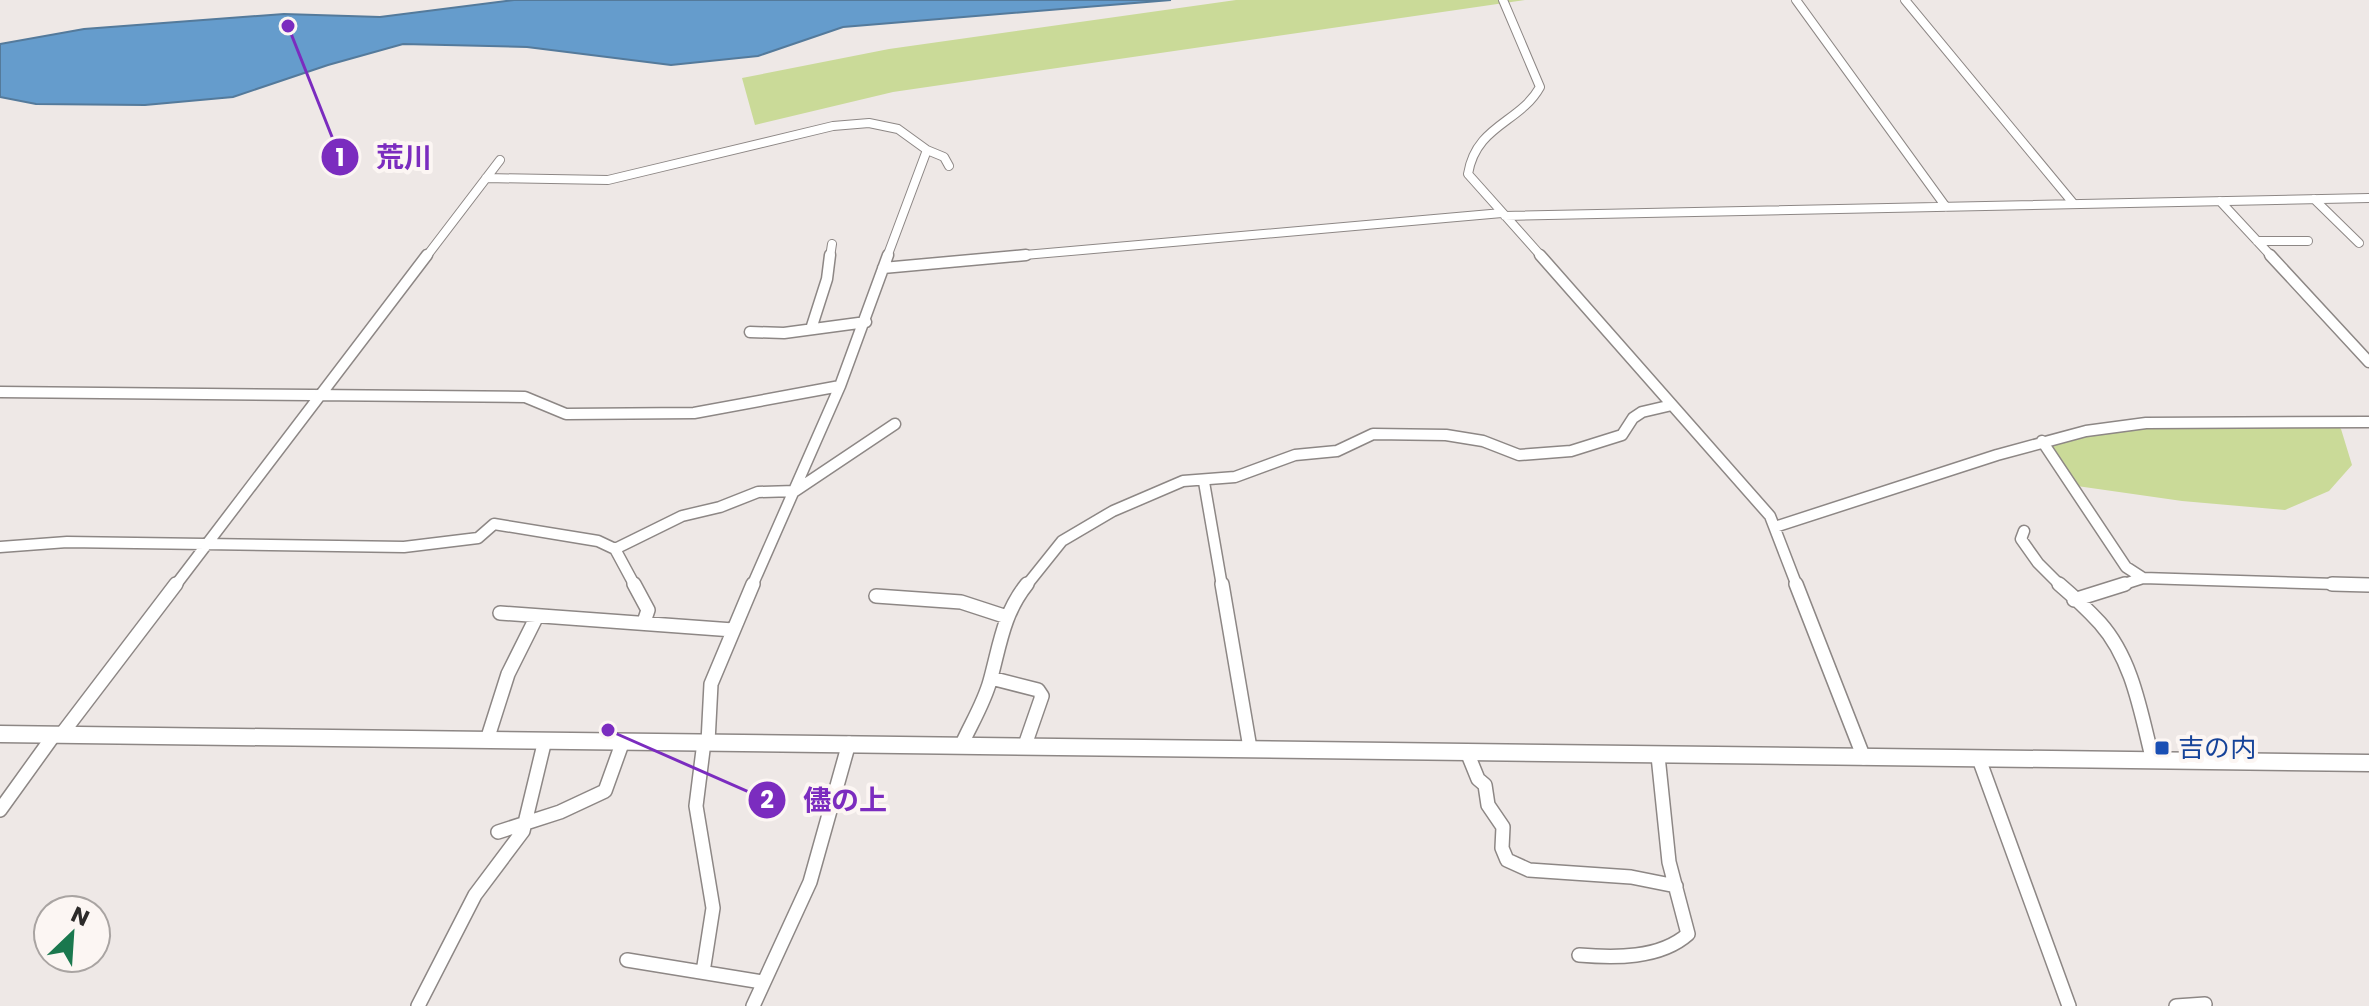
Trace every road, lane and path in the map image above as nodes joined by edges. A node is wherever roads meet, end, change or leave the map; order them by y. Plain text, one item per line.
1 (1503, 0) edge
2 (1796, 0) edge
3 (1905, 0) edge
4 (927, 150) junction
5 (500, 160) dead end
6 (949, 166) dead end
7 (486, 178) junction
8 (2369, 198) edge
9 (2314, 199) junction
10 (2220, 201) junction
11 (2073, 203) junction
12 (1946, 207) junction
13 (1503, 214) junction
14 (2257, 241) junction
15 (2308, 241) dead end
16 (2359, 243) dead end
17 (832, 244) dead end
18 (883, 268) junction
19 (866, 322) junction
20 (811, 329) junction
21 (750, 332) dead end
22 (2369, 362) edge
23 (840, 386) junction
24 (0, 392) edge
25 (320, 396) junction
26 (1672, 405) junction
27 (2369, 422) edge
28 (895, 424) dead end
29 (2042, 441) junction
30 (1204, 482) junction
31 (795, 491) junction
32 (1775, 527) junction
33 (2024, 531) dead end
34 (207, 545) junction
35 (0, 547) edge
36 (615, 549) junction
37 (2143, 578) junction
38 (2369, 585) edge
39 (876, 596) dead end
40 (2074, 600) junction
41 (500, 613) dead end
42 (537, 616) junction
43 (1007, 617) junction
44 (644, 622) junction
45 (733, 630) junction
46 (991, 678) junction
47 (0, 734) edge
48 (58, 735) junction
49 (487, 740) junction
50 (545, 740) junction
51 (623, 741) junction
52 (706, 742) junction
53 (849, 743) junction
54 (962, 744) junction
55 (1025, 745) junction
56 (1250, 748) junction
57 (1467, 752) junction
58 (1658, 756) junction
59 (1864, 758) junction
60 (1979, 759) junction
61 (2153, 761) junction
62 (2369, 763) edge
63 (0, 810) edge
64 (527, 823) junction
65 (498, 832) dead end
66 (1676, 886) junction
67 (1579, 955) dead end
68 (627, 960) dead end
69 (703, 972) junction
70 (762, 982) junction
71 (2205, 1004) edge
72 (418, 1006) edge
73 (753, 1006) edge
74 (2069, 1006) edge
75 (2176, 1006) edge

1 - 13 street
2 - 12 street
3 - 11 street
4 - 6 street
4 - 7 street
4 - 18 street
5 - 7 street
7 - 25 street
8 - 9 street
9 - 10 street
9 - 16 street
10 - 11 street
10 - 14 street
11 - 12 street
12 - 13 street
13 - 18 street
13 - 26 street
14 - 15 street
14 - 22 street
17 - 20 street
18 - 19 street
19 - 20 street
19 - 23 street
20 - 21 street
23 - 25 street
23 - 31 street
24 - 25 street
25 - 34 street
26 - 30 street
26 - 32 street
27 - 29 street
28 - 31 street
29 - 32 street
29 - 37 street
30 - 43 street
30 - 56 street
31 - 36 street
31 - 45 street
32 - 59 street
33 - 40 street
34 - 35 street
34 - 36 street
34 - 48 street
36 - 44 street
37 - 38 street
37 - 40 street
39 - 43 street
40 - 61 street
41 - 42 street
42 - 44 street
42 - 49 street
43 - 46 street
44 - 45 street
45 - 52 street
46 - 54 street
46 - 55 street
47 - 48 street
48 - 49 street
48 - 63 street
49 - 50 street
50 - 51 street
50 - 64 street
51 - 52 street
51 - 64 street
52 - 53 street
52 - 69 street
53 - 54 street
53 - 70 street
54 - 55 street
55 - 56 street
56 - 57 street
57 - 58 street
57 - 66 street
58 - 59 street
58 - 66 street
59 - 60 street
60 - 61 street
60 - 74 street
61 - 62 street
64 - 65 street
64 - 72 street
66 - 67 street
68 - 69 street
69 - 70 street
70 - 73 street
71 - 75 street

